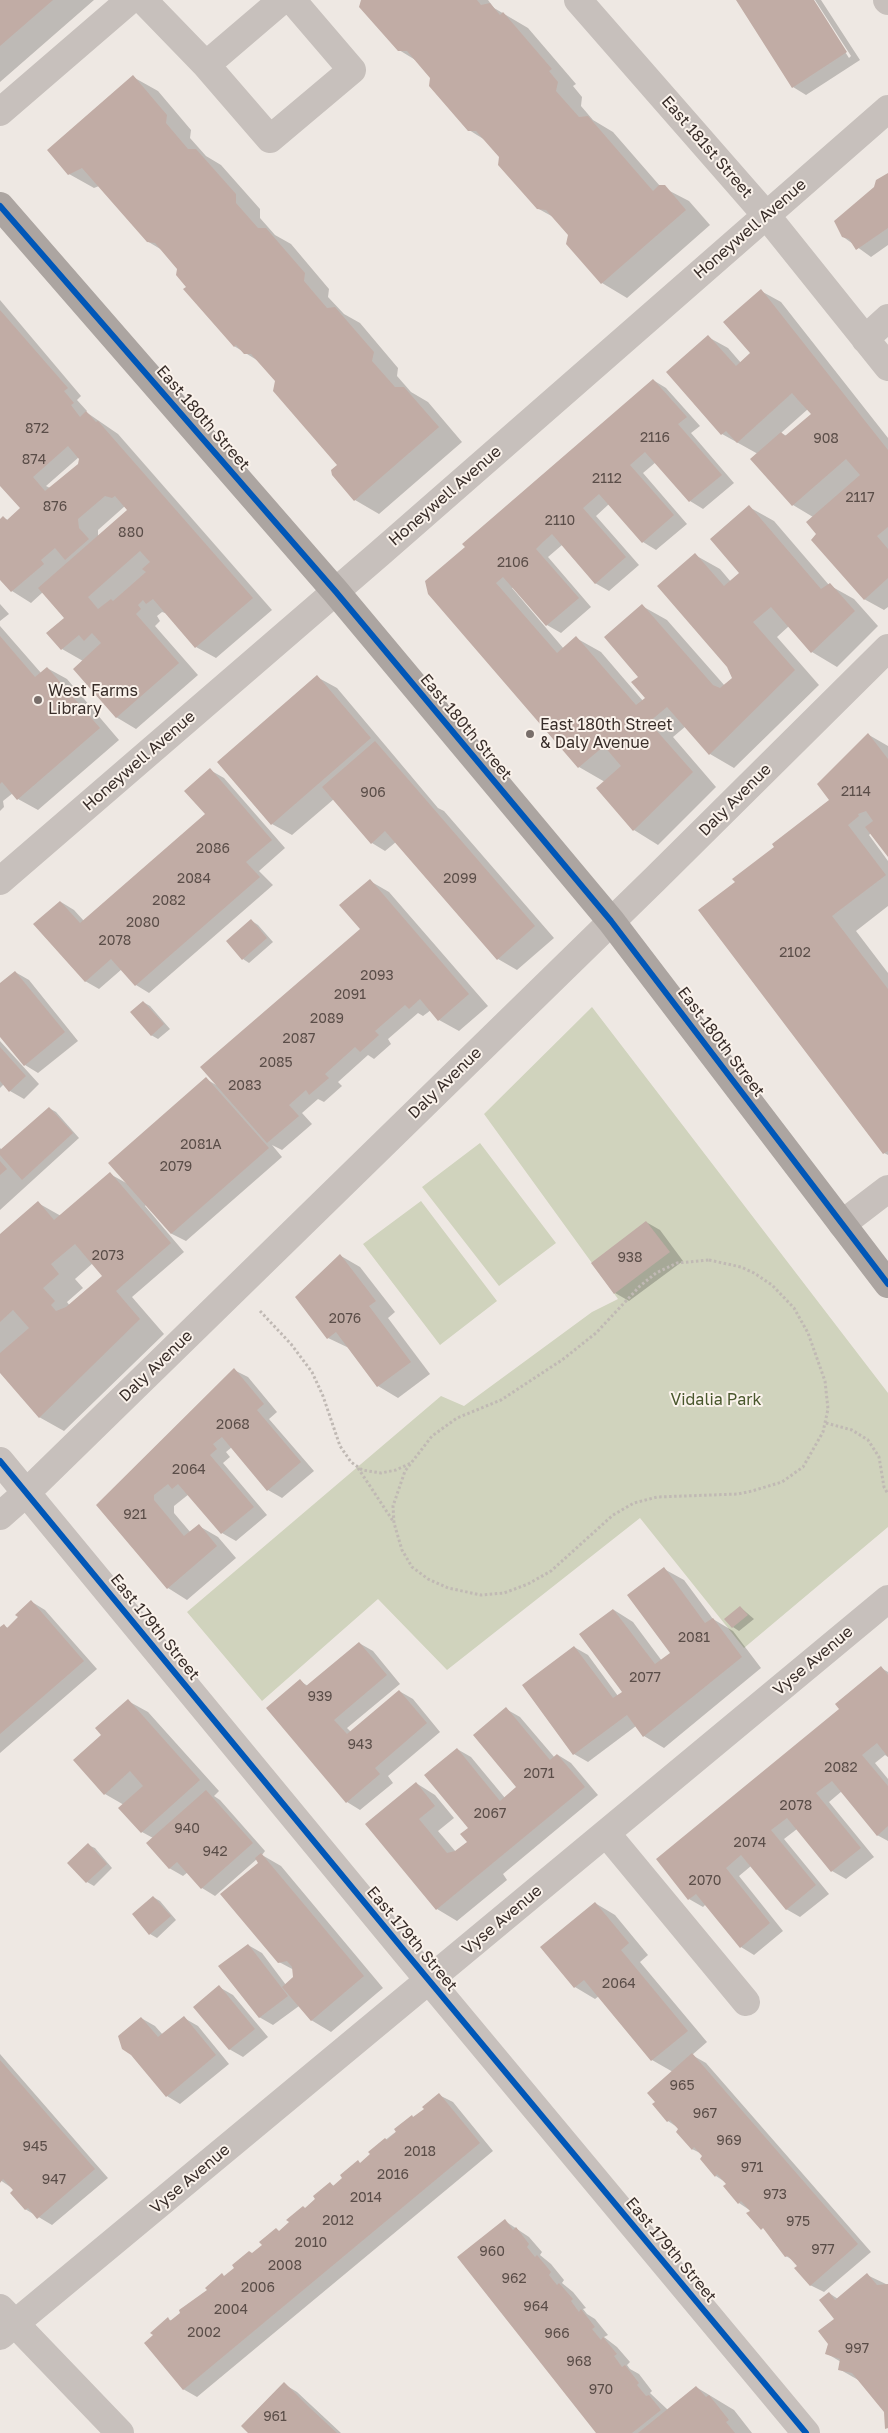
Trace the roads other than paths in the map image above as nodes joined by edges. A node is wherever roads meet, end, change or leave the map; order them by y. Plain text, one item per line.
1 (130, 0) edge
2 (143, 0) edge
3 (282, 0) edge
4 (292, 0) edge
5 (578, 0) edge
6 (206, 65) junction
7 (888, 109) edge
8 (0, 112) edge
9 (0, 206) edge
10 (766, 215) junction
11 (888, 318) edge
12 (865, 339) junction
13 (888, 367) edge
14 (336, 592) junction
15 (888, 648) edge
16 (0, 881) edge
17 (611, 921) junction
18 (888, 1189) edge
19 (842, 1224) junction
20 (888, 1284) edge
21 (0, 1461) edge
22 (26, 1493) junction
23 (0, 1516) edge
24 (888, 1599) edge
25 (606, 1833) junction
26 (428, 1980) junction
27 (746, 2002) dead end
28 (5, 2323) edge
29 (120, 2433) edge
30 (806, 2433) edge

1 - 8 street
2 - 6 street
3 - 6 street
4 - 6 street
5 - 10 street, East 181st Street
7 - 10 street, Honeywell Avenue
9 - 14 main road, East 180th Street
10 - 12 street, East 181st Street
10 - 14 street, Honeywell Avenue
11 - 12 street
12 - 13 street, East 181st Street
14 - 16 street, Honeywell Avenue
14 - 17 main road, East 180th Street
15 - 17 street, Daly Avenue
17 - 19 main road, East 180th Street
17 - 22 street, Daly Avenue
18 - 19 street
19 - 20 main road, East 180th Street
21 - 22 street, East 179th Street
22 - 23 street, Daly Avenue
22 - 26 street, East 179th Street
24 - 25 street, Vyse Avenue
25 - 26 street, Vyse Avenue
25 - 27 street
26 - 28 street, Vyse Avenue
26 - 30 street, East 179th Street
28 - 29 street

